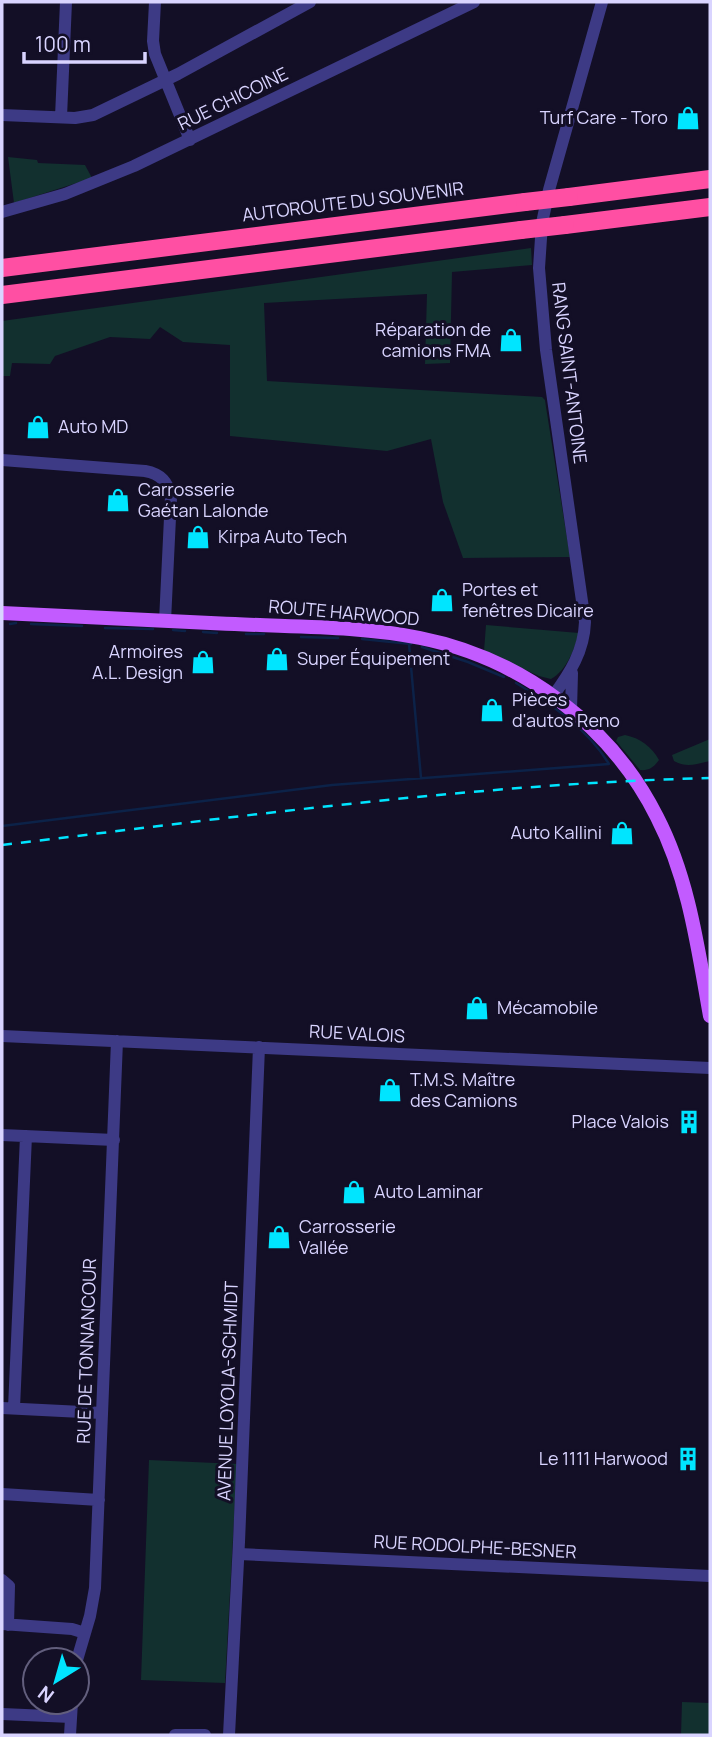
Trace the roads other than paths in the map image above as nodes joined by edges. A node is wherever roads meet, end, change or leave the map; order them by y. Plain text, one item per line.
1 (66, 2) edge
2 (155, 2) edge
3 (310, 2) edge
4 (474, 2) edge
5 (602, 2) edge
6 (164, 81) junction
7 (2, 115) edge
8 (61, 117) junction
9 (190, 140) junction
10 (710, 179) edge
11 (710, 207) edge
12 (2, 212) edge
13 (2, 268) edge
14 (2, 295) edge
15 (2, 460) edge
16 (2, 613) edge
17 (165, 621) junction
18 (572, 669) junction
19 (553, 696) junction
20 (571, 710) junction
21 (710, 1016) edge
22 (2, 1036) edge
23 (117, 1041) junction
24 (259, 1047) junction
25 (710, 1068) edge
26 (2, 1135) edge
27 (26, 1136) junction
28 (114, 1140) junction
29 (8, 1408) edge
30 (102, 1413) junction
31 (2, 1494) edge
32 (99, 1500) junction
33 (239, 1554) junction
34 (710, 1576) edge
35 (2, 1580) edge
36 (5, 1624) edge
37 (85, 1633) junction
38 (81, 1646) edge
39 (2, 1714) edge
40 (71, 1717) joint
41 (70, 1735) edge
42 (175, 1735) edge
43 (205, 1735) edge
44 (229, 1735) edge

1 - 8 street
2 - 6 street
3 - 6 street
4 - 9 street, RUE CHICOINE
5 - 18 street, RANG SAINT-ANTOINE
6 - 8 street
6 - 9 street
7 - 8 street
9 - 12 street, RUE CHICOINE
10 - 13 highway, AUTOROUTE DU SOUVENIR, bridge
11 - 14 highway, bridge
15 - 17 street
16 - 17 main road, ROUTE HARWOOD
17 - 19 main road, ROUTE HARWOOD
18 - 19 street, RANG SAINT-ANTOINE
18 - 20 street, RANG SAINT-ANTOINE
19 - 20 main road, ROUTE HARWOOD
20 - 21 main road, ROUTE HARWOOD
22 - 23 street, RUE VALOIS
23 - 24 street, RUE VALOIS
23 - 28 street, RUE DE TONNANCOUR
24 - 25 street, RUE VALOIS
24 - 33 street, AVENUE LOYOLA-SCHMIDT
26 - 27 street
27 - 28 street
27 - 29 street
28 - 30 street, RUE DE TONNANCOUR
29 - 30 street
30 - 32 street, RUE DE TONNANCOUR
31 - 32 street
32 - 37 street, RUE DE TONNANCOUR
33 - 34 street, RUE RODOLPHE-BESNER
33 - 44 street, AVENUE LOYOLA-SCHMIDT
35 - 36 street
36 - 37 street
37 - 38 street, RUE DE TONNANCOUR
39 - 40 street
40 - 41 street
42 - 43 street

